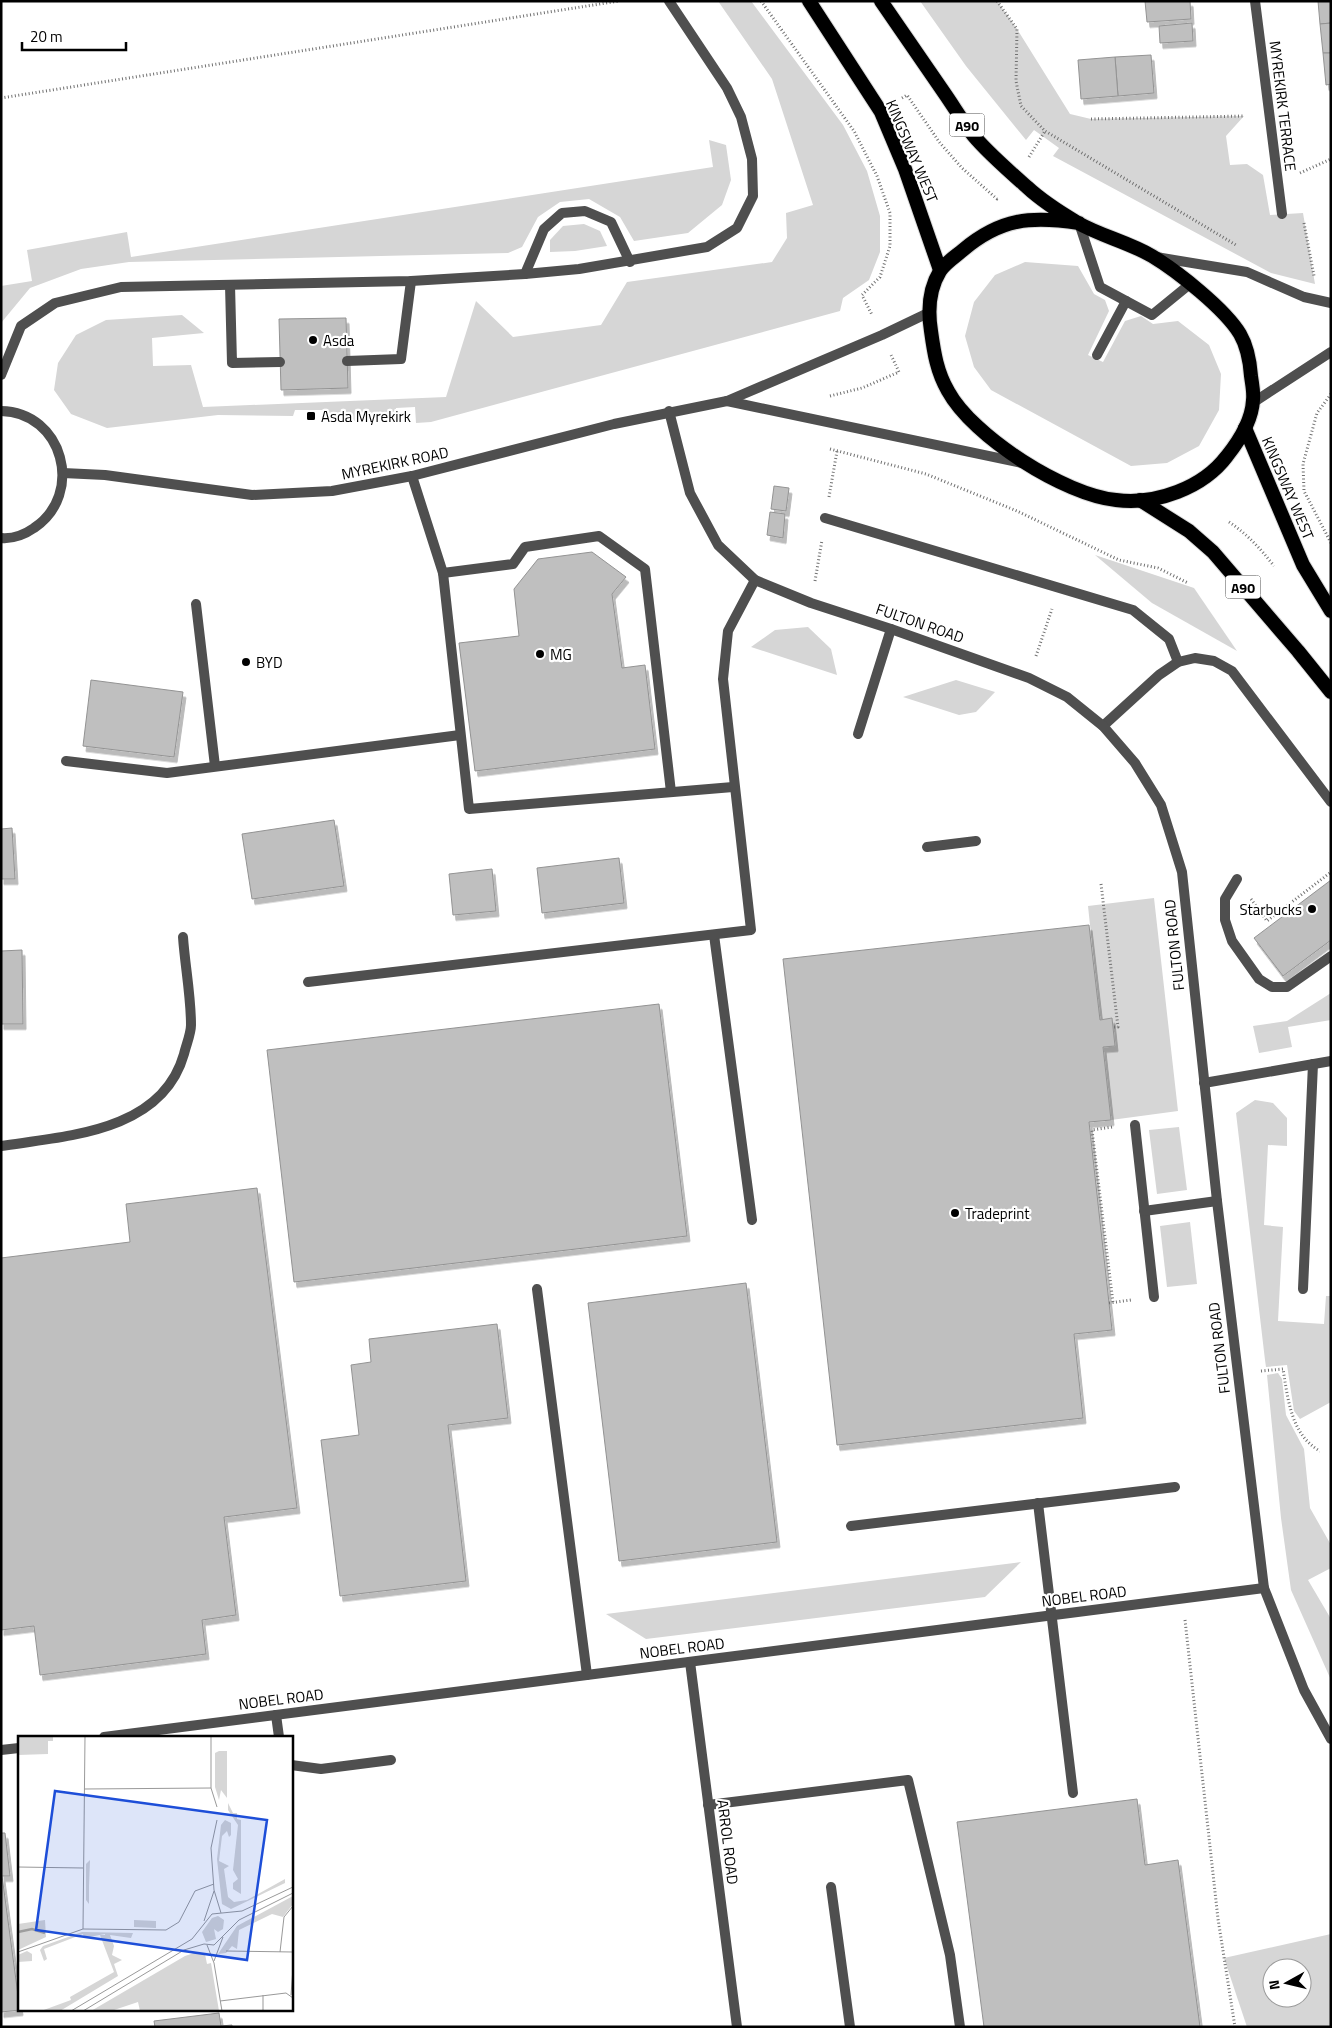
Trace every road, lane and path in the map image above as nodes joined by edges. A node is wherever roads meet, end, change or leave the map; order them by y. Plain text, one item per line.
1 (619, 1) edge
2 (669, 1) edge
3 (761, 1) edge
4 (809, 1) edge
5 (881, 1) edge
6 (997, 1) edge
7 (1255, 1) edge
8 (1, 98) edge
9 (1269, 116) junction
10 (1091, 118) dead end
11 (1331, 159) edge
12 (1278, 176) junction
13 (1282, 214) joint
14 (1079, 223) junction
15 (1238, 246) dead end
16 (1153, 256) junction
17 (630, 262) junction
18 (940, 270) junction
19 (525, 274) junction
20 (411, 281) junction
21 (1190, 284) junction
22 (1315, 284) dead end
23 (230, 285) junction
24 (1126, 301) junction
25 (1331, 303) edge
26 (928, 313) junction
27 (882, 335) junction
28 (1331, 352) edge
29 (1097, 355) dead end
30 (347, 361) dead end
31 (280, 362) dead end
32 (1, 375) edge
33 (1331, 394) edge
34 (830, 396) dead end
35 (727, 401) junction
36 (1254, 402) junction
37 (1, 411) edge
38 (669, 411) junction
39 (1246, 428) junction
40 (1026, 463) junction
41 (835, 465) dead end
42 (63, 473) junction
43 (412, 476) junction
44 (1140, 500) junction
45 (825, 518) dead end
46 (1229, 522) dead end
47 (1, 538) edge
48 (1331, 543) edge
49 (1277, 570) dead end
50 (443, 572) junction
51 (755, 580) junction
52 (1188, 584) dead end
53 (1059, 588) junction
54 (196, 604) dead end
55 (1331, 611) edge
56 (891, 628) junction
57 (1178, 662) junction
58 (1029, 678) junction
59 (1331, 692) edge
60 (1103, 726) junction
61 (858, 734) dead end
62 (460, 735) junction
63 (66, 761) dead end
64 (215, 766) junction
65 (733, 787) junction
66 (671, 792) junction
67 (1331, 802) edge
68 (976, 842) dead end
69 (927, 847) dead end
70 (1237, 879) dead end
71 (1101, 884) dead end
72 (714, 935) junction
73 (183, 937) dead end
74 (1331, 956) edge
75 (308, 982) dead end
76 (1113, 1027) dead end
77 (1331, 1061) edge
78 (1312, 1064) junction
79 (1204, 1083) junction
80 (1135, 1125) joint
81 (1, 1146) edge
82 (1218, 1201) junction
83 (1144, 1211) junction
84 (752, 1220) dead end
85 (537, 1289) dead end
86 (1303, 1289) dead end
87 (1154, 1297) dead end
88 (1113, 1303) dead end
89 (1238, 1373) junction
90 (1320, 1451) dead end
91 (1176, 1487) dead end
92 (1038, 1503) junction
93 (851, 1526) dead end
94 (1264, 1588) junction
95 (1183, 1599) junction
96 (1052, 1616) junction
97 (690, 1662) junction
98 (587, 1675) junction
99 (276, 1715) junction
100 (112, 1736) edge
101 (279, 1736) edge
102 (1331, 1739) edge
103 (18, 1748) edge
104 (1, 1750) edge
105 (392, 1760) dead end
106 (292, 1765) edge
107 (1073, 1793) dead end
108 (708, 1805) junction
109 (831, 1887) dead end
110 (737, 2027) edge
111 (850, 2027) edge
112 (960, 2027) edge
113 (1235, 2027) edge

1 - 8 path
2 - 17 street
3 - 27 path
4 - 18 highway, KINGSWAY WEST
5 - 14 highway, KINGSWAY WEST / A90
6 - 15 path
7 - 9 street, MYREKIRK TERRACE
9 - 10 path
9 - 12 street, MYREKIRK TERRACE
11 - 12 path
12 - 13 street, MYREKIRK TERRACE
13 - 22 path
14 - 16 highway, KINGSWAY WEST / A90
14 - 18 highway, KINGSWAY WEST / A90
14 - 24 street
16 - 21 highway, KINGSWAY WEST / A90
16 - 25 street
17 - 19 street
17 - 19 street
18 - 26 highway, KINGSWAY WEST / A90
19 - 20 street
20 - 23 street
20 - 30 street
21 - 24 street
21 - 36 highway, KINGSWAY WEST / A90
23 - 31 street
23 - 32 street
24 - 29 street
26 - 27 street
26 - 40 highway, KINGSWAY WEST / A90
27 - 34 path
27 - 35 street
28 - 36 street
33 - 48 path
35 - 38 street, MYREKIRK ROAD
35 - 40 street
36 - 39 highway, KINGSWAY WEST / A90
37 - 42 street
38 - 43 street, MYREKIRK ROAD
38 - 51 street, FULTON ROAD
39 - 44 highway, KINGSWAY WEST / A90
39 - 55 highway, KINGSWAY WEST
40 - 44 highway, KINGSWAY WEST / A90
41 - 52 path
42 - 43 street, MYREKIRK ROAD
42 - 47 street
43 - 50 street
44 - 59 highway, A90
45 - 53 street
46 - 49 path
50 - 62 street
50 - 66 street
51 - 56 street, FULTON ROAD
51 - 65 street
53 - 57 street
53 - 58 path
54 - 64 street
56 - 58 street, FULTON ROAD
56 - 61 street
57 - 60 street
57 - 67 street
58 - 60 street, FULTON ROAD
60 - 79 street, FULTON ROAD
62 - 64 street
62 - 66 street
63 - 64 street
65 - 66 street
65 - 72 street
68 - 69 street
70 - 74 street
71 - 76 path
72 - 75 street
72 - 84 street
73 - 81 street
77 - 78 street
78 - 79 street
78 - 86 street
79 - 82 street, FULTON ROAD
80 - 83 street
80 - 88 path
82 - 83 street
82 - 89 street, FULTON ROAD
83 - 87 street
85 - 98 street
89 - 90 path
89 - 94 street, FULTON ROAD
91 - 92 street
92 - 93 street
92 - 96 street
94 - 95 street, NOBEL ROAD
94 - 102 street, FULTON ROAD
95 - 96 street, NOBEL ROAD
95 - 113 path
96 - 97 street, NOBEL ROAD
96 - 107 street
97 - 98 street, NOBEL ROAD
97 - 108 street, ARROL ROAD
98 - 99 street, NOBEL ROAD
99 - 100 street, NOBEL ROAD
99 - 101 street
103 - 104 street
105 - 106 street
108 - 110 street, ARROL ROAD
108 - 112 street
109 - 111 street

